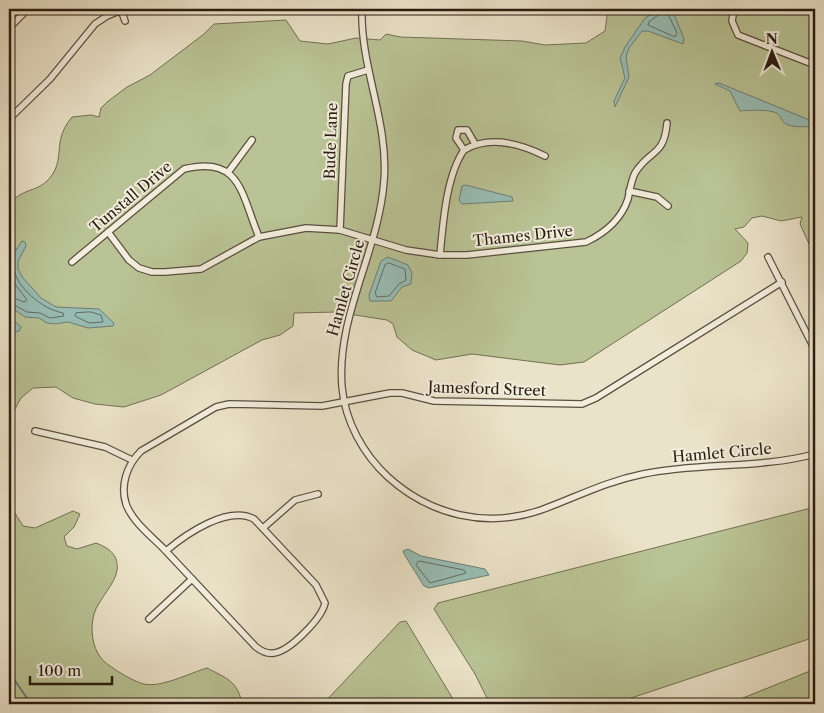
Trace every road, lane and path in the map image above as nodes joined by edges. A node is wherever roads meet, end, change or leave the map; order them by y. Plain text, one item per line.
1 (28, 9) edge
2 (362, 9) edge
3 (734, 9) edge
4 (122, 10) edge
5 (125, 21) dead end
6 (9, 28) edge
7 (815, 65) edge
8 (368, 70) junction
9 (9, 119) edge
10 (666, 123) dead end
11 (252, 140) dead end
12 (475, 144) junction
13 (464, 150) junction
14 (545, 156) dead end
15 (229, 171) junction
16 (629, 191) junction
17 (668, 206) dead end
18 (340, 230) junction
19 (108, 232) junction
20 (259, 237) junction
21 (374, 239) junction
22 (440, 255) junction
23 (768, 257) dead end
24 (72, 262) dead end
25 (782, 282) junction
26 (815, 350) edge
27 (345, 403) junction
28 (35, 431) dead end
29 (815, 454) edge
30 (132, 460) junction
31 (318, 494) dead end
32 (263, 528) junction
33 (166, 551) junction
34 (192, 579) junction
35 (149, 619) dead end

1 - 6 street
2 - 8 street, Hamlet Circle
3 - 7 street
4 - 5 street
4 - 9 street
8 - 18 street, Bude Lane
8 - 21 street, Hamlet Circle
10 - 16 street, Thames Drive
11 - 15 street
12 - 13 street
12 - 13 street
12 - 14 street
13 - 22 street
15 - 19 street, Tunstall Drive
15 - 20 street
16 - 17 street
16 - 22 street, Thames Drive
18 - 20 street, Thames Drive
18 - 21 street, Thames Drive
19 - 20 street, Thames Drive
19 - 24 street, Tunstall Drive
21 - 22 street, Thames Drive
21 - 27 street, Hamlet Circle
23 - 25 street
25 - 26 street
25 - 27 street, Jamesford Street
27 - 29 street, Hamlet Circle
27 - 30 street, Jamesford Street
28 - 30 street
30 - 33 street
31 - 32 street
32 - 33 street
32 - 34 street
33 - 34 street
34 - 35 street

